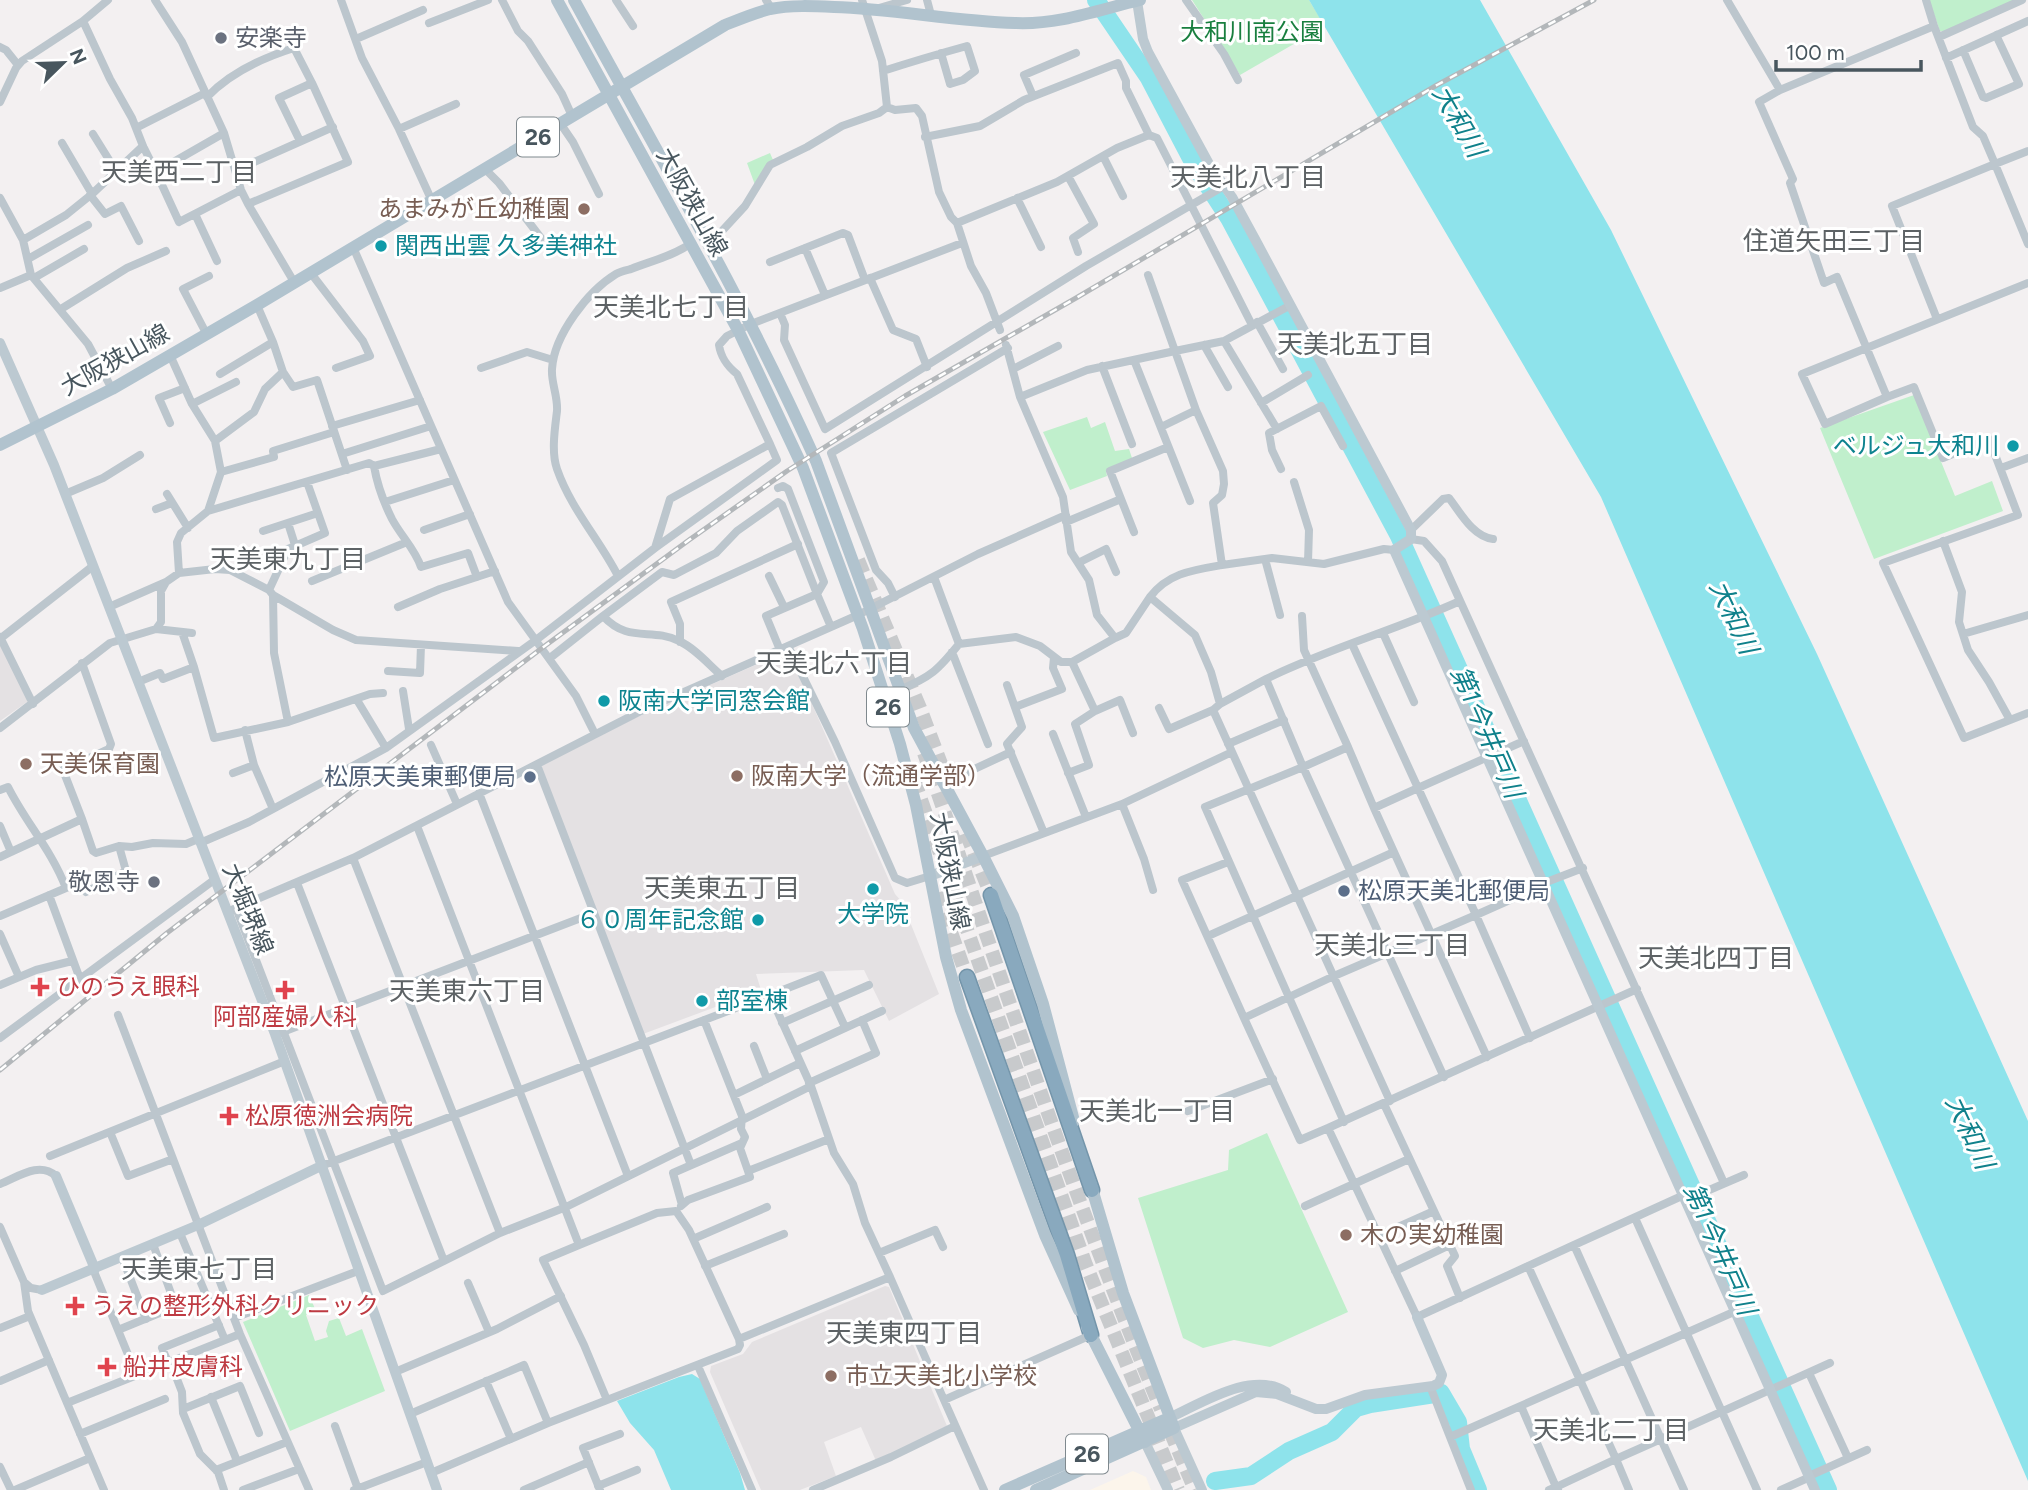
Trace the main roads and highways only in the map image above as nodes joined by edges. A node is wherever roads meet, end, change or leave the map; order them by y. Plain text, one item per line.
1 (557, 0) edge
2 (574, 0) edge
3 (1138, 0) edge
4 (769, 4) edge
5 (867, 6) edge
6 (621, 86) junction
7 (608, 94) junction
8 (0, 444) edge
9 (990, 895) tunnel mouth
10 (967, 977) tunnel mouth
11 (1092, 1190) junction
12 (1091, 1335) junction
13 (1142, 1437) junction
14 (1005, 1490) edge
15 (1036, 1490) edge

1 - 7 main road, 大阪狭山線 / 26
2 - 6 main road, 大阪狭山線 / 26
3 - 5 main road, 大阪狭山線 / 26
4 - 5 main road, 大阪狭山線 / 26
4 - 6 main road, 大阪狭山線 / 26
6 - 7 main road, 大阪狭山線 / 26
6 - 11 main road, 大阪狭山線 / 26
7 - 8 main road, 大阪狭山線 / 26
7 - 12 main road, 大阪狭山線 / 26
9 - 11 highway
10 - 12 highway
11 - 13 main road, 大阪狭山線 / 26
12 - 13 main road, 大阪狭山線 / 26
13 - 14 main road, 26
13 - 15 main road, 26

